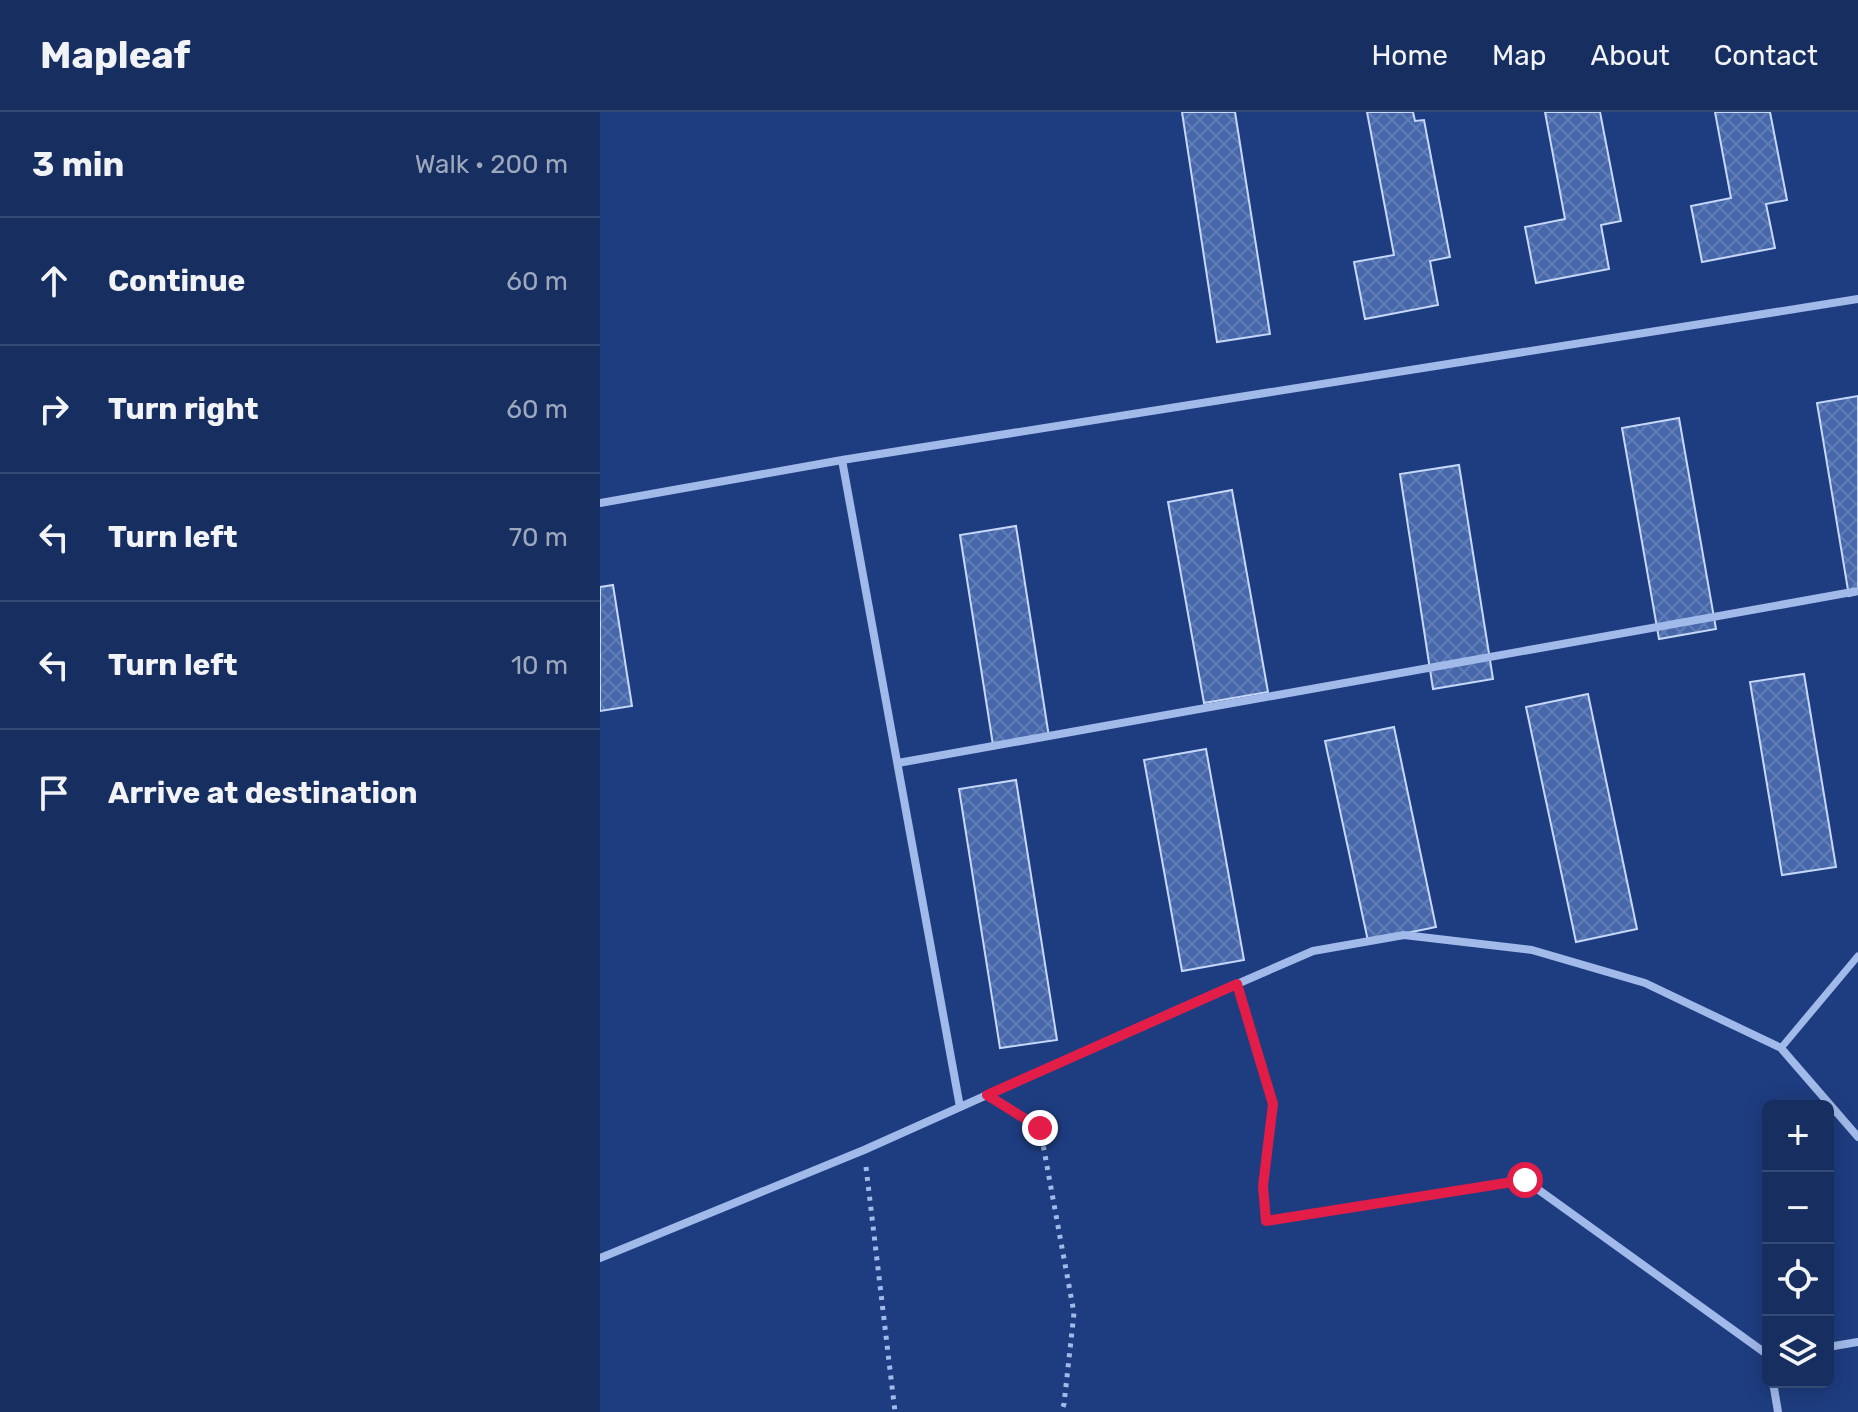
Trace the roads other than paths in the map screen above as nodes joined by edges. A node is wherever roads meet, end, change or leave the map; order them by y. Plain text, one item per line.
1 (1858, 299) edge
2 (842, 460) junction
3 (600, 503) edge
4 (1858, 591) edge
5 (898, 763) junction
6 (1858, 956) edge
7 (1781, 1048) junction
8 (960, 1107) junction
9 (1858, 1137) edge
10 (1266, 1221) road end
11 (600, 1258) edge
12 (1858, 1342) edge
13 (1834, 1346) edge
14 (1762, 1351) edge
15 (1774, 1388) edge
16 (1778, 1412) edge

1 - 2 street
2 - 3 street
2 - 5 street
4 - 5 street
5 - 8 street
6 - 7 street
7 - 8 street
7 - 9 street
8 - 11 street
10 - 14 street
12 - 13 street
15 - 16 street

